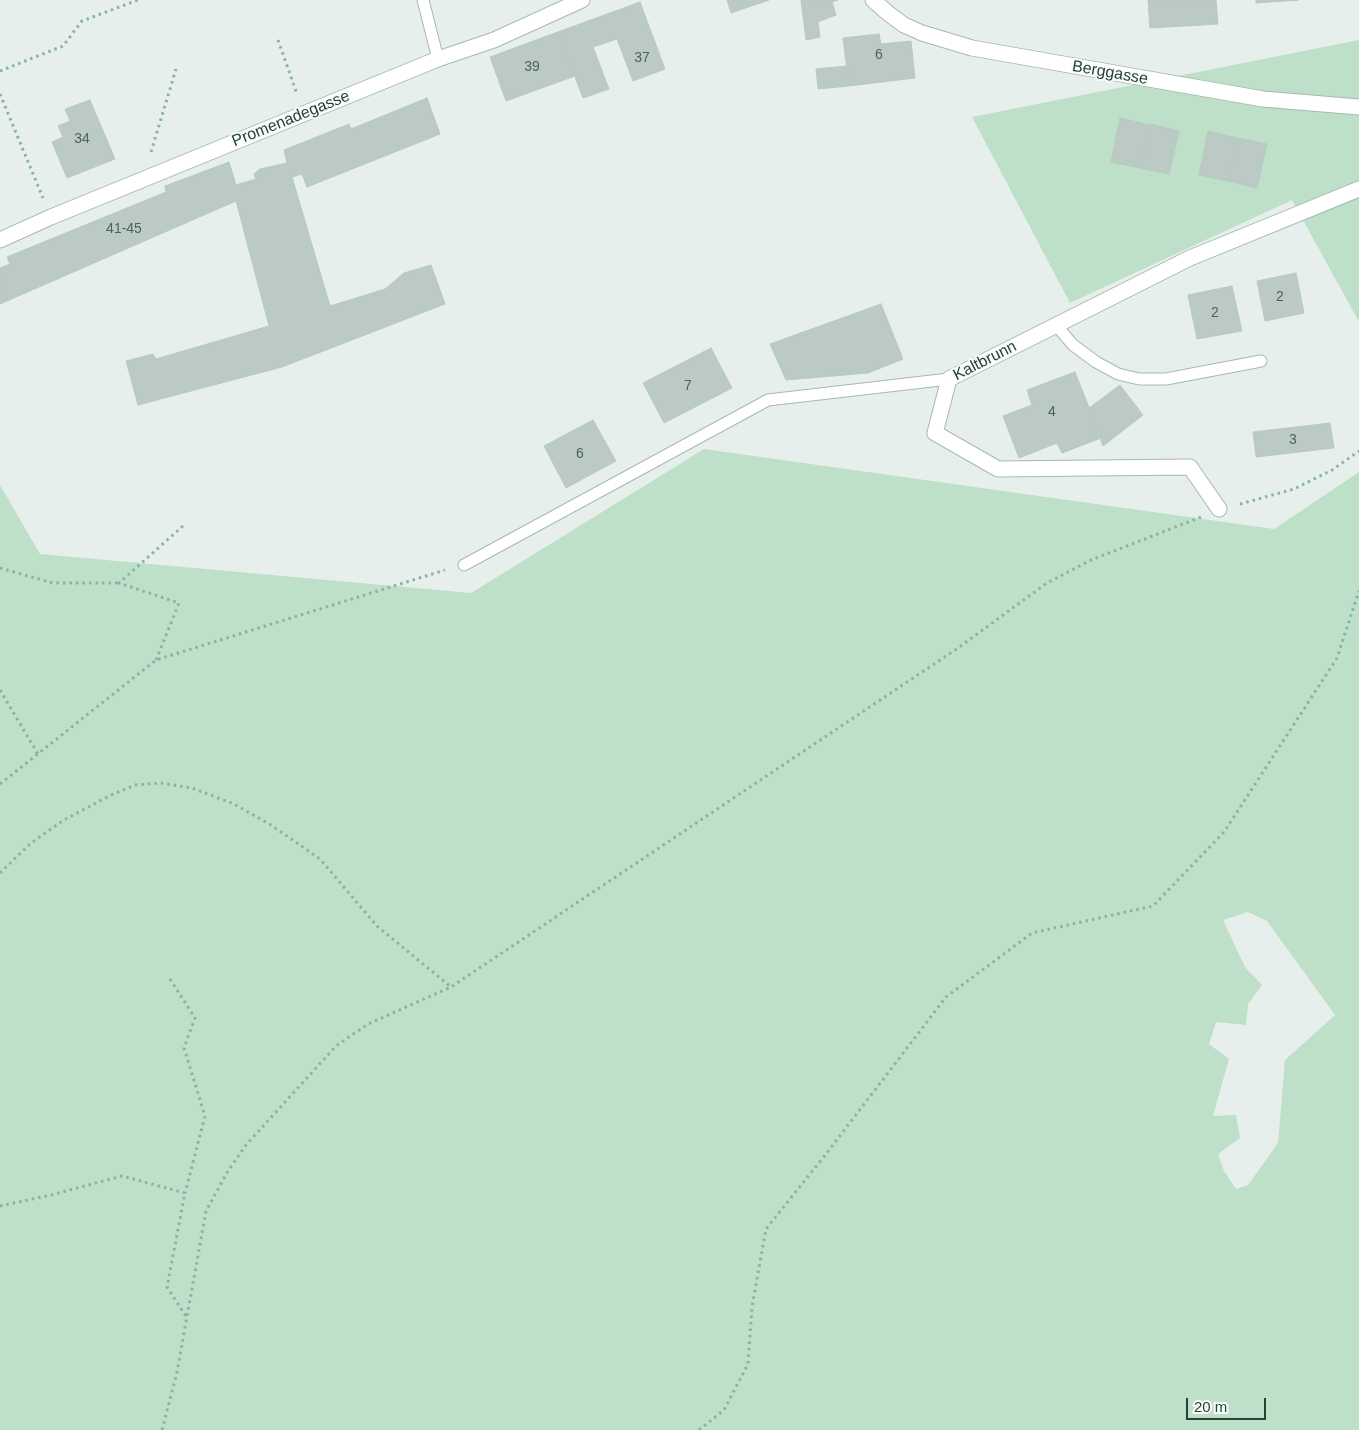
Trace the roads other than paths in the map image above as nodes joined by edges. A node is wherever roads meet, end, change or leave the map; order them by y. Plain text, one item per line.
1 (423, 0) edge
2 (582, 0) edge
3 (873, 0) edge
4 (438, 59) junction
5 (1359, 107) edge
6 (1359, 189) edge
7 (0, 240) edge
8 (1056, 325) junction
9 (1261, 361) dead end
10 (948, 379) junction
11 (1219, 509) road end
12 (464, 564) road end

1 - 4 lane
2 - 4 street, Promenadegasse
3 - 5 street, Berggasse
4 - 7 street, Promenadegasse
6 - 8 street, Kaltbrunn
8 - 9 lane
8 - 10 street, Kaltbrunn
10 - 11 street, Kaltbrunn
10 - 12 lane

